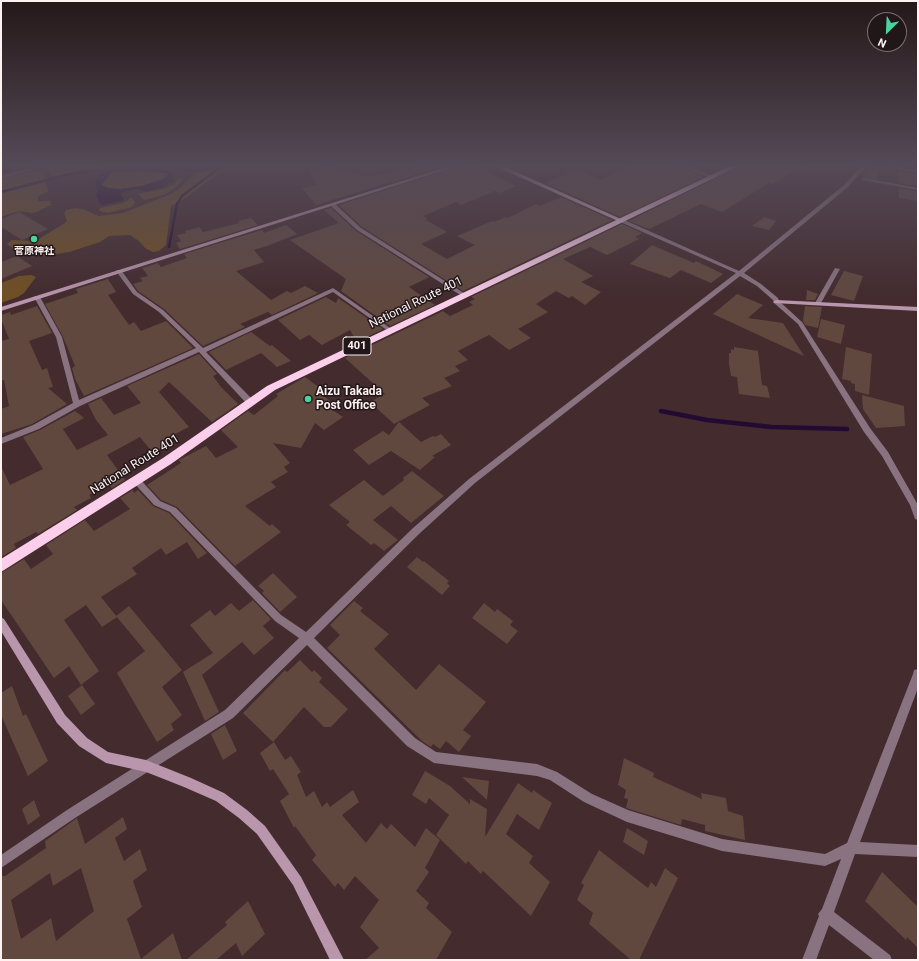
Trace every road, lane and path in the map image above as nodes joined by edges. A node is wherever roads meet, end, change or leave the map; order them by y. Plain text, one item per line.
1 (314, 211) edge
2 (339, 211) edge
3 (599, 211) edge
4 (640, 211) edge
5 (816, 211) edge
6 (620, 220) junction
7 (837, 269) dead end
8 (119, 271) junction
9 (740, 273) junction
10 (464, 295) junction
11 (37, 297) junction
12 (776, 302) junction
13 (818, 303) junction
14 (1, 309) edge
15 (918, 309) edge
16 (390, 330) junction
17 (201, 350) junction
18 (250, 402) junction
19 (77, 404) junction
20 (1, 441) edge
21 (136, 480) junction
22 (918, 517) edge
23 (1, 566) edge
24 (1, 622) edge
25 (307, 638) junction
26 (918, 674) edge
27 (146, 766) junction
28 (851, 848) junction
29 (918, 851) edge
30 (1, 862) edge
31 (826, 914) junction
32 (337, 960) edge
33 (809, 960) edge
34 (885, 960) edge

1 - 8 street
2 - 10 street
3 - 6 main road
4 - 6 highway, National Route 401 / 401
5 - 9 street
6 - 9 street
6 - 10 highway, National Route 401 / 401
7 - 13 street
8 - 11 street
8 - 17 street
9 - 12 street
9 - 25 street
10 - 16 highway, National Route 401 / 401
11 - 14 street
11 - 19 street
12 - 13 street
12 - 22 street
13 - 15 street
16 - 17 street
16 - 18 highway, National Route 401 / 401
17 - 18 street
17 - 19 street
18 - 21 highway, National Route 401 / 401
19 - 20 street
21 - 23 highway, National Route 401 / 401
21 - 25 street
24 - 27 street
25 - 27 street
25 - 28 street
26 - 28 street
27 - 30 street
27 - 32 street
28 - 29 street
28 - 31 street
31 - 33 street
31 - 34 street

